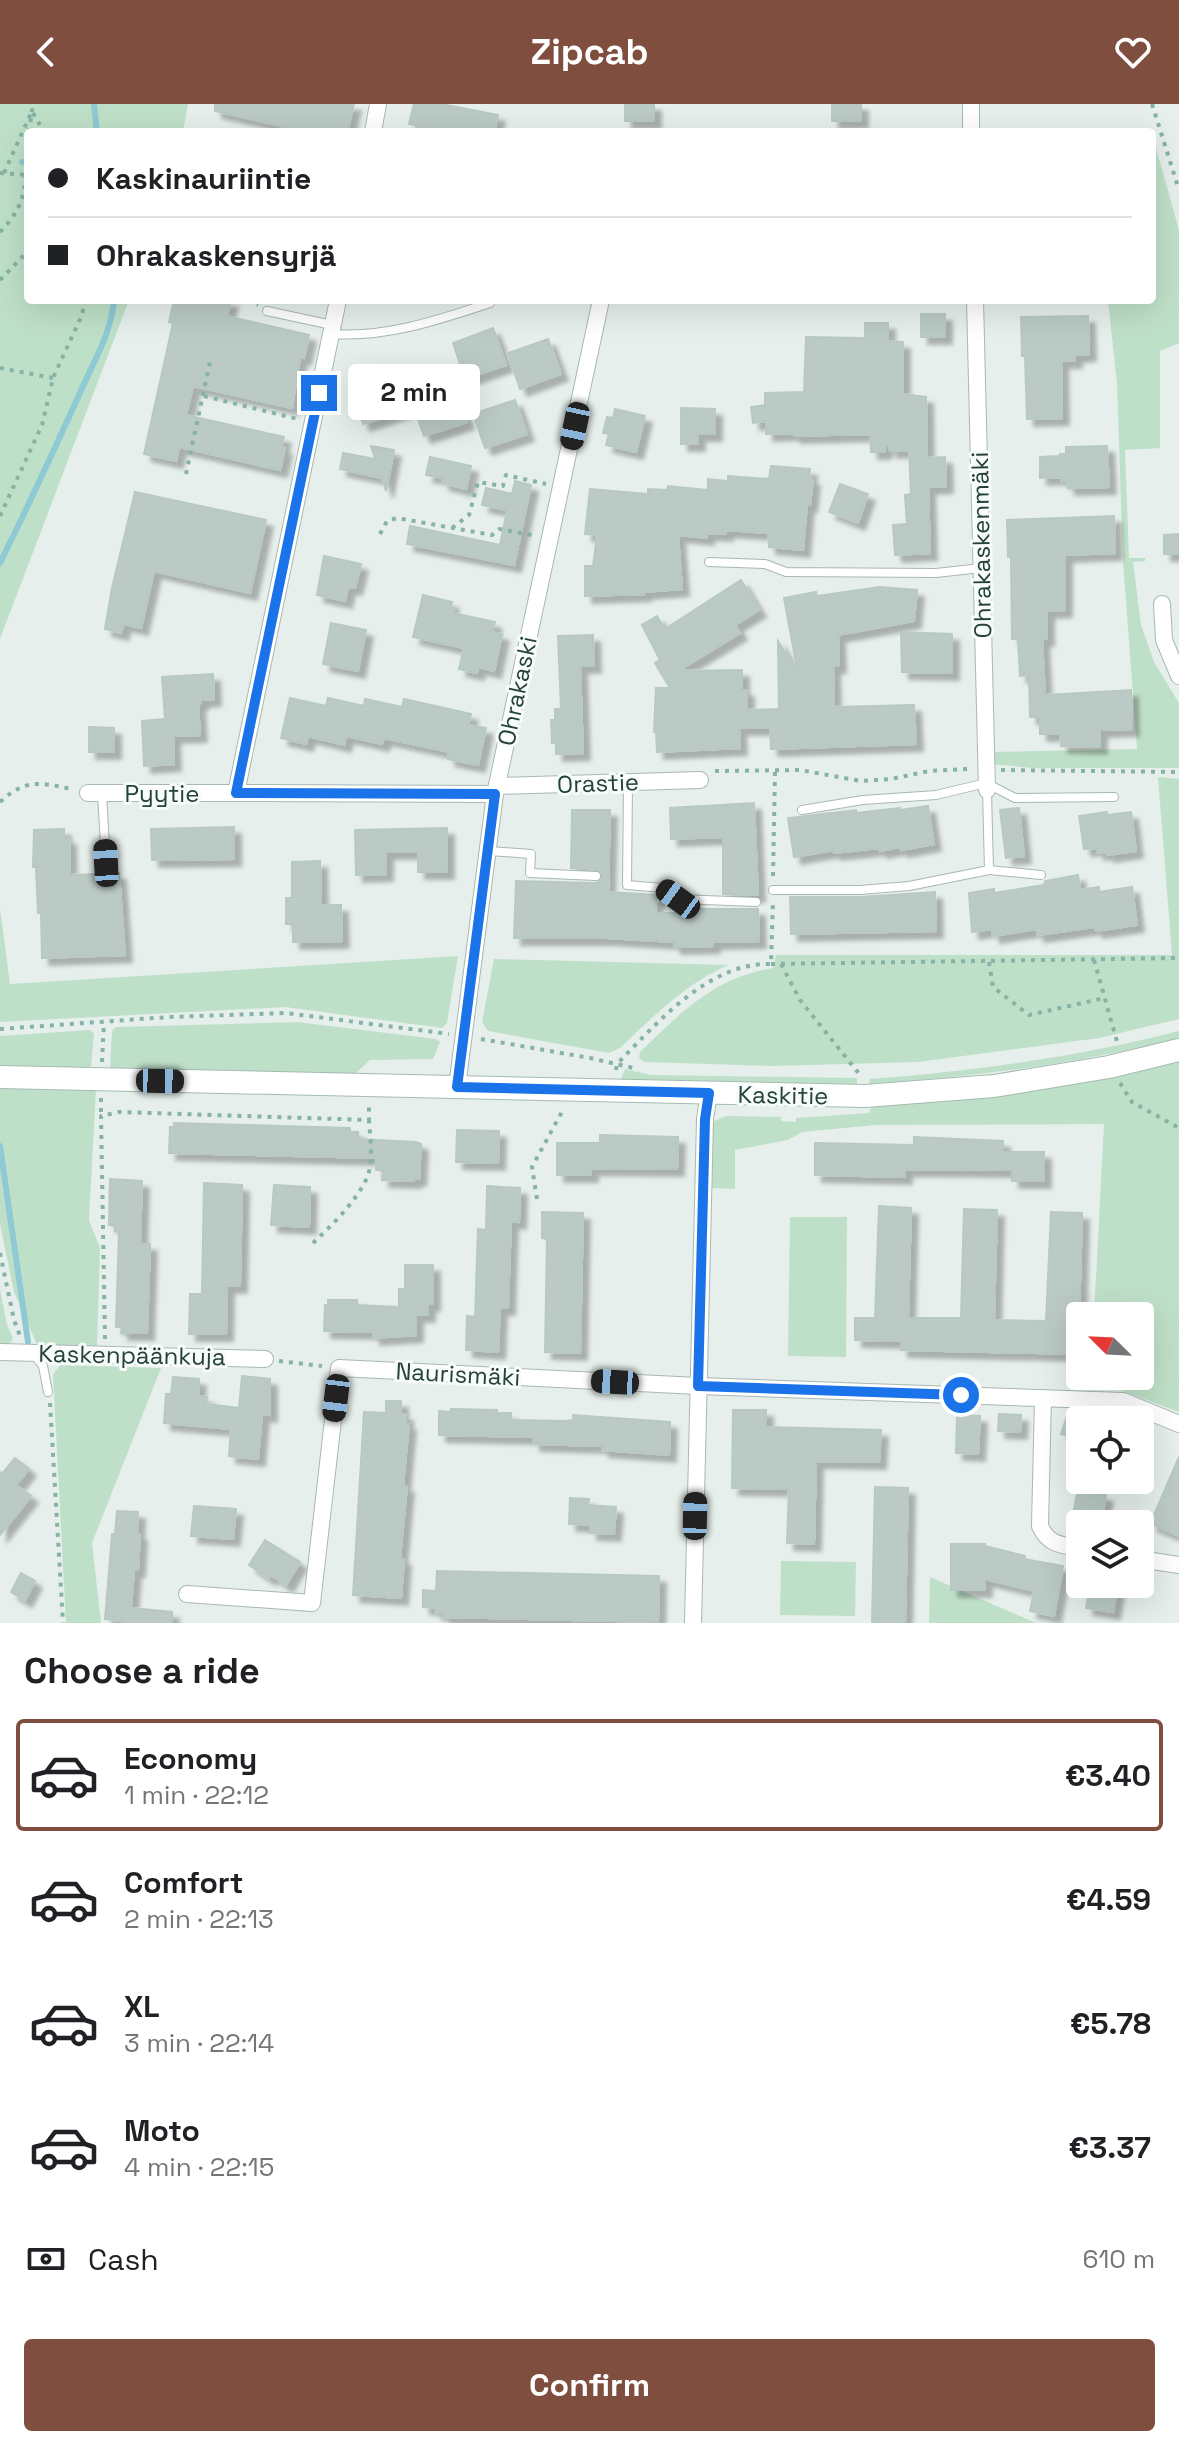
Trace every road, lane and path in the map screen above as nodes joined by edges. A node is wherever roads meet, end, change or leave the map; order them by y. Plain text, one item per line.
1 (33, 104) edge
2 (378, 104) edge
3 (971, 104) edge
4 (1152, 104) edge
5 (32, 111) junction
6 (30, 128) edge
7 (42, 128) edge
8 (374, 128) edge
9 (971, 128) edge
10 (2, 173) edge
11 (24, 175) edge
12 (1179, 190) edge
13 (24, 195) edge
14 (0, 232) edge
15 (24, 255) edge
16 (0, 280) edge
17 (84, 304) edge
18 (337, 304) edge
19 (487, 304) edge
20 (600, 304) edge
21 (975, 304) edge
22 (267, 311) dead end
23 (332, 330) junction
24 (210, 362) dead end
25 (0, 368) edge
26 (53, 378) junction
27 (204, 396) junction
28 (313, 422) junction
29 (186, 474) dead end
30 (561, 487) junction
31 (0, 516) edge
32 (452, 528) junction
33 (380, 534) dead end
34 (550, 539) junction
35 (709, 562) dead end
36 (981, 568) junction
37 (1162, 604) dead end
38 (1179, 676) edge
39 (775, 770) junction
40 (1179, 772) edge
41 (700, 780) joint
42 (986, 781) junction
43 (627, 782) junction
44 (496, 790) junction
45 (95, 793) junction
46 (236, 793) junction
47 (1114, 797) dead end
48 (0, 802) edge
49 (802, 810) dead end
50 (489, 851) junction
51 (106, 863) dead end
52 (989, 870) junction
53 (1041, 875) dead end
54 (596, 876) dead end
55 (773, 890) junction
56 (756, 902) dead end
57 (1179, 958) edge
58 (1094, 960) junction
59 (989, 962) junction
60 (771, 964) junction
61 (781, 964) junction
62 (1105, 998) junction
63 (0, 1029) edge
64 (464, 1036) junction
65 (1179, 1050) edge
66 (1108, 1058) junction
67 (617, 1064) junction
68 (648, 1071) dead end
69 (844, 1075) dead end
70 (0, 1077) edge
71 (370, 1085) junction
72 (457, 1087) junction
73 (709, 1093) junction
74 (567, 1103) dead end
75 (369, 1120) junction
76 (1179, 1128) edge
77 (537, 1199) dead end
78 (313, 1243) dead end
79 (0, 1253) edge
80 (0, 1352) edge
81 (32, 1353) junction
82 (105, 1355) junction
83 (265, 1359) joint
84 (339, 1368) junction
85 (698, 1386) junction
86 (48, 1392) joint
87 (1043, 1398) junction
88 (1179, 1424) edge
89 (1066, 1545) edge
90 (1154, 1561) edge
91 (1179, 1565) edge
92 (187, 1594) dead end
93 (63, 1623) edge
94 (693, 1623) edge

1 - 5 path
2 - 8 street
3 - 9 street
4 - 12 path
5 - 6 path
5 - 7 path
5 - 10 path
10 - 11 path
13 - 14 path
15 - 16 path
17 - 26 path
18 - 23 street
19 - 23 lane
20 - 30 street, Ohrakaski
21 - 36 street, Ohrakaskenmäki
22 - 23 lane
23 - 28 street
24 - 27 path
25 - 26 path
26 - 31 path
27 - 28 path
27 - 29 path
28 - 46 street
30 - 32 path
30 - 34 street, Ohrakaski
32 - 33 path
32 - 34 path
34 - 44 street, Ohrakaski
35 - 36 lane
36 - 42 street, Ohrakaskenmäki
37 - 38 street
39 - 41 path
39 - 42 path
39 - 55 path
40 - 42 path
41 - 43 street, Orastie
42 - 47 lane
42 - 49 lane
42 - 52 lane
43 - 44 street, Orastie
43 - 56 lane
44 - 46 street, Orastie
44 - 50 street, Ohrakaski
45 - 46 street, Pyytie
45 - 48 path
45 - 51 lane
50 - 54 lane
50 - 64 street, Ohrakaski
52 - 53 lane
52 - 55 lane
55 - 60 path
57 - 58 path
58 - 59 path
58 - 62 path
59 - 61 path
59 - 62 path
60 - 61 path
60 - 67 path
61 - 69 path
62 - 66 path
63 - 64 path
64 - 67 path
64 - 72 street, Ohrakaski
65 - 66 street, Kaskitie
66 - 73 street, Kaskitie
66 - 76 path
67 - 68 path
70 - 71 street, Kaskitie
71 - 72 street, Kaskitie
71 - 75 path
72 - 73 street, Kaskitie
73 - 85 street
74 - 77 path
75 - 78 path
75 - 82 path
79 - 81 path
80 - 81 street, Kaskenpäänkuja
81 - 82 street, Kaskenpäänkuja
81 - 86 lane
82 - 83 street, Kaskenpäänkuja
83 - 84 path
84 - 85 street, Naurismäki
84 - 92 street
85 - 87 street, Naurismäki
85 - 94 street
86 - 93 path
87 - 88 street, Naurismäki
87 - 89 street
90 - 91 street

